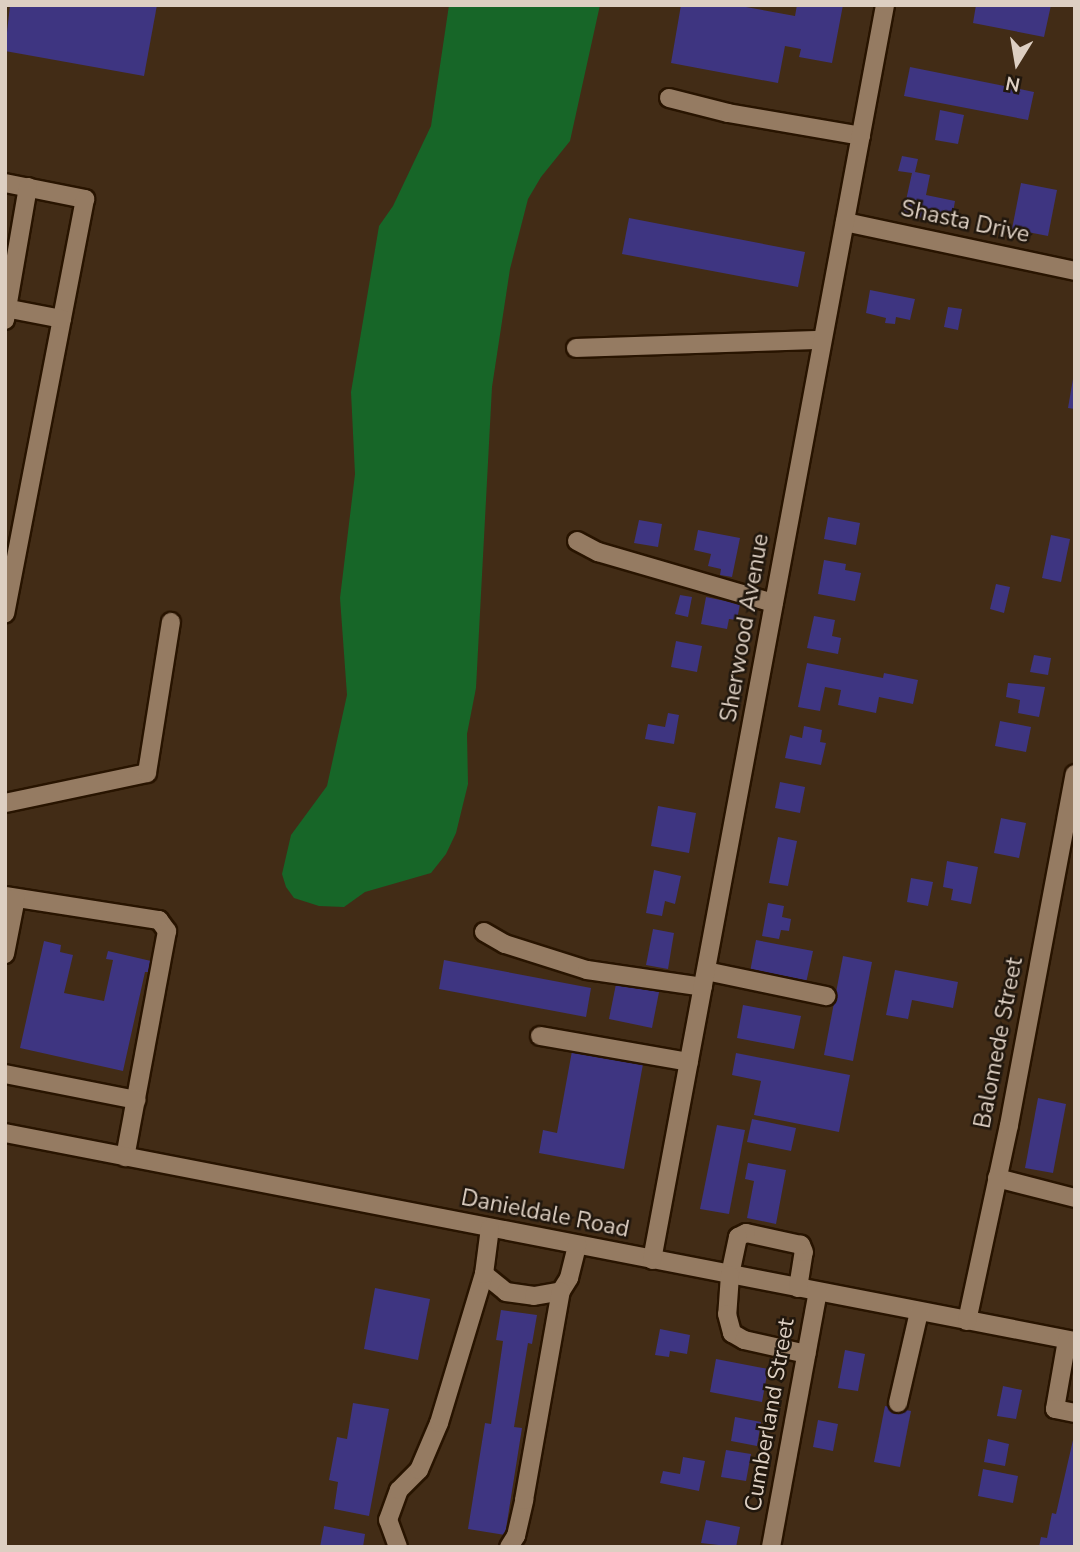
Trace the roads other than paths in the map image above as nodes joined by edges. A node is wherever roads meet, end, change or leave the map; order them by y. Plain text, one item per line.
1 (885, 5) edge
2 (669, 98) dead end
3 (861, 136) junction
4 (5, 183) edge
5 (28, 187) junction
6 (845, 222) junction
7 (1075, 271) edge
8 (6, 312) edge
9 (62, 319) junction
10 (822, 340) junction
11 (576, 348) dead end
12 (577, 541) dead end
13 (10, 561) edge
14 (774, 603) junction
15 (5, 613) edge
16 (171, 622) dead end
17 (1074, 776) edge
18 (5, 803) edge
19 (10, 897) edge
20 (484, 932) dead end
21 (5, 954) edge
22 (704, 979) junction
23 (826, 996) dead end
24 (540, 1036) dead end
25 (689, 1062) junction
26 (5, 1074) edge
27 (136, 1100) junction
28 (5, 1133) edge
29 (125, 1157) junction
30 (998, 1178) junction
31 (1075, 1198) edge
32 (490, 1228) junction
33 (577, 1245) junction
34 (652, 1260) junction
35 (484, 1274) junction
36 (730, 1275) junction
37 (798, 1288) junction
38 (561, 1292) junction
39 (818, 1292) junction
40 (919, 1312) junction
41 (967, 1321) junction
42 (1071, 1341) edge
43 (806, 1354) junction
44 (898, 1403) dead end
45 (1075, 1413) edge
46 (398, 1547) edge
47 (509, 1547) edge
48 (771, 1547) edge

1 - 3 street, Sherwood Avenue
2 - 3 street
3 - 6 street, Sherwood Avenue
4 - 5 street
5 - 8 street
5 - 9 street
6 - 7 street, Shasta Drive
6 - 10 street, Sherwood Avenue
8 - 9 street
9 - 13 street
10 - 11 street
10 - 14 street, Sherwood Avenue
12 - 14 street
13 - 15 street
14 - 22 street, Sherwood Avenue
16 - 18 street
17 - 30 street, Balomede Street
19 - 21 street
19 - 27 street
20 - 22 street
22 - 23 street
22 - 25 street, Sherwood Avenue
24 - 25 street
25 - 34 street, Sherwood Avenue
26 - 27 street
27 - 29 street
28 - 29 street, Danieldale Road
29 - 32 street, Danieldale Road
30 - 31 street
30 - 41 street, Balomede Street
32 - 33 street, Danieldale Road
32 - 35 street
33 - 34 street, Danieldale Road
33 - 38 street
34 - 36 street, Danieldale Road
35 - 38 street
35 - 46 street
36 - 37 street, Danieldale Road
36 - 37 street
36 - 43 street
37 - 39 street, Danieldale Road
38 - 47 street
39 - 40 street, Danieldale Road
39 - 43 street, Cumberland Street
40 - 41 street, Danieldale Road
40 - 44 street
41 - 42 street, Danieldale Road
42 - 45 street
43 - 48 street, Cumberland Street

